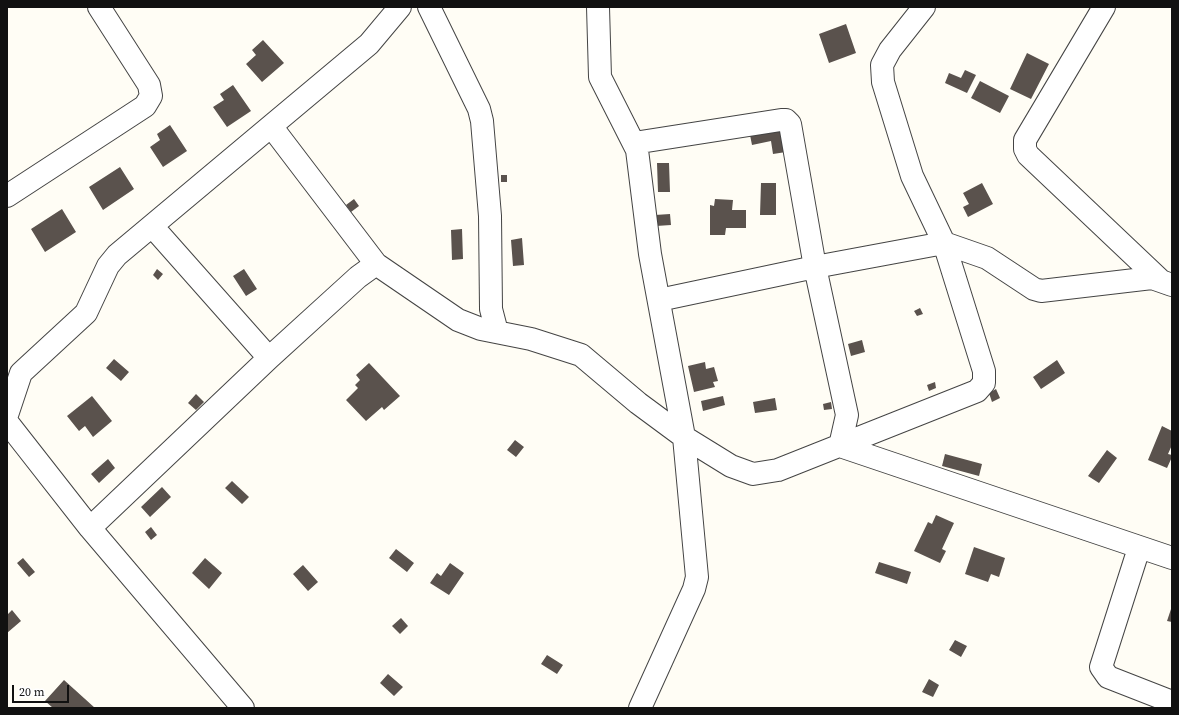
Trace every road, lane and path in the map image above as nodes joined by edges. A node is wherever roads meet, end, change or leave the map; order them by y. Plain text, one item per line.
1 (99, 7) edge
2 (400, 7) edge
3 (429, 7) edge
4 (598, 7) edge
5 (924, 7) edge
6 (1104, 7) edge
7 (271, 126) junction
8 (634, 143) junction
9 (7, 196) edge
10 (152, 226) junction
11 (944, 243) junction
12 (376, 264) junction
13 (815, 267) junction
14 (1166, 283) edge
15 (659, 300) junction
16 (497, 332) junction
17 (269, 358) junction
18 (7, 415) edge
19 (7, 422) edge
20 (684, 437) junction
21 (840, 446) junction
22 (90, 528) junction
23 (1139, 548) junction
24 (1172, 558) edge
25 (1172, 702) edge
26 (243, 708) edge
27 (640, 708) edge

1 - 9 street
2 - 7 street
3 - 16 street
4 - 8 street
5 - 11 street
6 - 14 street
7 - 10 street
7 - 12 street
8 - 13 street
8 - 15 street
10 - 17 street
10 - 18 street
11 - 13 street
11 - 14 street
11 - 21 street
12 - 16 street
12 - 17 street
13 - 15 street
13 - 21 street
15 - 20 street
16 - 20 street
17 - 22 street
19 - 22 street
20 - 21 street
20 - 27 street
21 - 23 street
22 - 26 street
23 - 24 street
23 - 25 street

